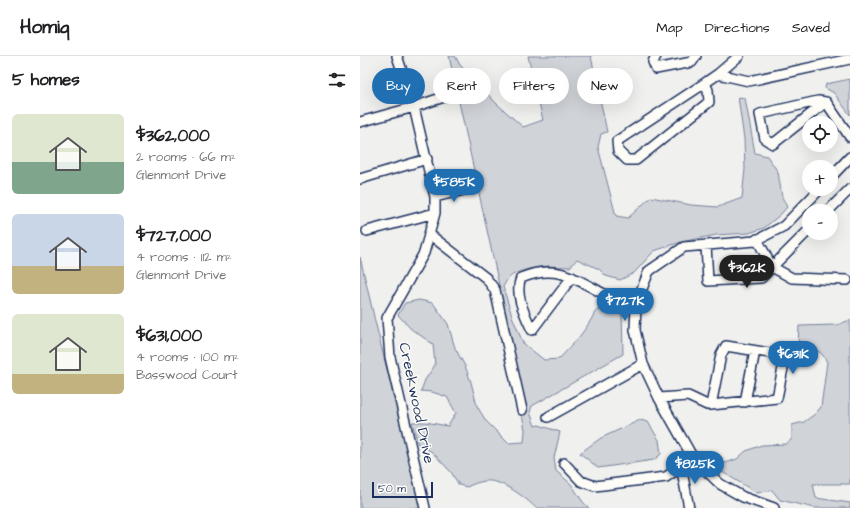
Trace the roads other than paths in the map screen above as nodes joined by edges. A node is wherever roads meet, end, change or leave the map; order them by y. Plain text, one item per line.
1 (397, 56) edge
2 (656, 56) edge
3 (696, 56) edge
4 (740, 56) edge
5 (850, 59) edge
6 (718, 74) junction
7 (705, 83) junction
8 (433, 101) edge
9 (826, 102) junction
10 (414, 107) junction
11 (360, 122) edge
12 (850, 137) edge
13 (850, 157) edge
14 (427, 158) junction
15 (838, 170) edge
16 (360, 179) edge
17 (468, 189) dead end
18 (850, 189) edge
19 (813, 196) edge
20 (435, 197) junction
21 (835, 204) edge
22 (435, 213) junction
23 (366, 231) dead end
24 (429, 234) junction
25 (802, 237) edge
26 (757, 239) junction
27 (706, 245) junction
28 (772, 267) junction
29 (572, 277) junction
30 (847, 280) dead end
31 (636, 304) junction
32 (755, 350) junction
33 (643, 364) junction
34 (659, 398) junction
35 (745, 402) junction
36 (711, 405) junction
37 (522, 410) dead end
38 (548, 416) dead end
39 (693, 458) junction
40 (564, 463) dead end
41 (681, 466) junction
42 (425, 508) edge
43 (689, 508) edge
44 (774, 508) edge

1 - 10 street, Creekwood Drive
2 - 3 street
4 - 6 street
5 - 6 street
6 - 7 street
7 - 7 street
8 - 10 street
9 - 9 street
9 - 12 street
10 - 11 street
10 - 14 street, Creekwood Drive
13 - 15 street
14 - 16 street
14 - 20 street, Creekwood Drive
17 - 20 street
18 - 21 street
19 - 26 street
20 - 22 street, Creekwood Drive
22 - 23 street
22 - 24 street, Creekwood Drive
24 - 37 street
24 - 42 street, Creekwood Drive
25 - 28 street
26 - 27 street
26 - 28 street
27 - 28 street
27 - 31 street
28 - 30 street
29 - 29 street
29 - 31 street
31 - 33 street
32 - 35 street
32 - 35 street
32 - 36 street
33 - 34 street
33 - 38 street
34 - 36 street
34 - 39 street
35 - 36 street
39 - 41 street
39 - 44 street
40 - 41 street
41 - 43 street

